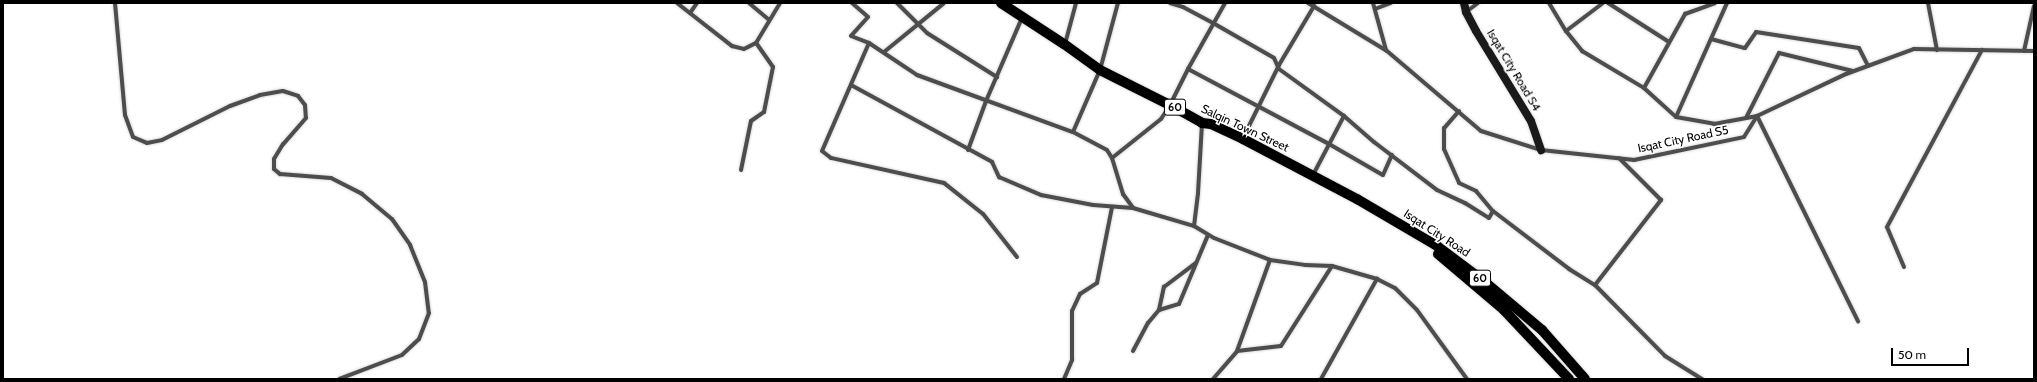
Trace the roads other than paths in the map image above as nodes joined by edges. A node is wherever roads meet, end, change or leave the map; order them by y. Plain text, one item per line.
1 (115, 3) edge
2 (677, 3) edge
3 (697, 3) edge
4 (749, 3) edge
5 (780, 3) edge
6 (852, 3) edge
7 (897, 3) edge
8 (944, 3) edge
9 (1001, 3) edge
10 (1076, 3) edge
11 (1118, 3) edge
12 (1170, 3) edge
13 (1224, 3) edge
14 (1308, 3) edge
15 (1373, 3) edge
16 (1390, 3) edge
17 (1464, 3) edge
18 (1478, 3) edge
19 (1549, 3) edge
20 (1603, 3) edge
21 (1608, 3) edge
22 (1715, 3) edge
23 (1727, 3) edge
24 (1928, 3) edge
25 (1314, 6) junction
26 (2034, 6) edge
27 (1375, 9) junction
28 (1466, 12) junction
29 (690, 13) junction
30 (1022, 18) junction
31 (769, 20) junction
32 (1213, 23) junction
33 (918, 24) junction
34 (1566, 31) junction
35 (1711, 39) junction
36 (1669, 42) junction
37 (756, 43) junction
38 (869, 43) junction
39 (1064, 44) junction
40 (1937, 50) junction
41 (1982, 50) junction
42 (1387, 51) junction
43 (2024, 51) junction
44 (2034, 51) edge
45 (884, 52) junction
46 (1279, 65) junction
47 (1868, 66) junction
48 (1188, 69) junction
49 (1100, 70) junction
50 (1853, 71) junction
51 (997, 77) junction
52 (850, 86) junction
53 (1644, 88) junction
54 (986, 101) junction
55 (1170, 104) junction
56 (1259, 107) junction
57 (1459, 111) junction
58 (1344, 116) junction
59 (1757, 116) junction
60 (1676, 117) junction
61 (1746, 118) junction
62 (1202, 123) junction
63 (1073, 132) junction
64 (1243, 139) junction
65 (1329, 144) junction
66 (968, 150) junction
67 (1541, 150) junction
68 (1392, 155) junction
69 (1112, 158) junction
70 (1619, 158) junction
71 (741, 170) dead end
72 (1313, 176) junction
73 (1356, 199) junction
74 (1112, 206) junction
75 (1133, 208) junction
76 (1493, 212) junction
77 (1194, 226) junction
78 (1208, 235) junction
79 (1017, 257) dead end
80 (1270, 260) junction
81 (1196, 263) junction
82 (1332, 266) junction
83 (1904, 267) dead end
84 (1377, 279) junction
85 (1595, 285) junction
86 (1159, 310) junction
87 (1858, 321) dead end
88 (1133, 351) dead end
89 (1237, 351) junction
90 (339, 379) edge
91 (1064, 379) edge
92 (1213, 379) edge
93 (1321, 379) edge
94 (1467, 379) edge
95 (1568, 379) edge
96 (1584, 379) edge
97 (1702, 379) edge

1 - 90 street
2 - 29 street
3 - 29 street
4 - 31 street
5 - 31 street
6 - 38 street
7 - 33 street
8 - 33 street
9 - 30 main road, Salqin Town Street / 60
10 - 39 street
11 - 49 street
12 - 32 street
13 - 32 street
14 - 25 street, Isqat City Road S5
15 - 27 street
16 - 27 street
17 - 28 street, Isqat City Road S4
18 - 28 street
19 - 34 street
20 - 34 street
21 - 36 street
22 - 36 street
23 - 35 street
24 - 40 street
25 - 42 street, Isqat City Road S5
25 - 46 street
26 - 43 street
27 - 42 street
28 - 67 street, Isqat City Road S4
29 - 37 street
30 - 39 main road, Salqin Town Street / 60
30 - 51 street
31 - 37 street
32 - 46 street
32 - 48 street
33 - 45 street
33 - 51 street
34 - 53 street
35 - 47 street
35 - 60 street
36 - 53 street
37 - 71 street
38 - 45 street
38 - 52 street
39 - 49 main road, Salqin Town Street / 60
40 - 41 street
40 - 47 street
41 - 43 street
41 - 83 street
42 - 57 street, Isqat City Road S5
43 - 44 street
45 - 54 street
46 - 56 street
46 - 58 street
47 - 50 street
48 - 55 street
48 - 56 street
49 - 55 main road, Salqin Town Street / 60
49 - 63 street
50 - 59 street
50 - 61 street
51 - 54 street
52 - 66 street
52 - 79 street
53 - 60 street
54 - 63 street
54 - 66 street
55 - 62 main road, Salqin Town Street / 60
55 - 69 street
56 - 64 street
56 - 65 street
57 - 67 street, Isqat City Road S5
57 - 76 street
58 - 65 street
58 - 68 street
59 - 61 street
59 - 70 street, Isqat City Road S5
59 - 87 street
60 - 61 street
62 - 64 main road, Salqin Town Street / 60
62 - 77 street
63 - 69 street
64 - 72 main road, Salqin Town Street / 60
65 - 68 street
65 - 72 street
66 - 74 street
67 - 70 street, Isqat City Road S5
68 - 76 street
69 - 75 street
70 - 85 street
72 - 73 main road, Salqin Town Street / 60
73 - 95 main road, 60
73 - 96 main road, Isqat City Road / 60
74 - 75 street
74 - 91 street
75 - 77 street
76 - 85 street
77 - 78 street
78 - 80 street
78 - 81 street
80 - 82 street
80 - 89 street
81 - 86 street
81 - 86 street
82 - 84 street
82 - 89 street
84 - 93 street
84 - 94 street
85 - 97 street
86 - 88 street
89 - 92 street

